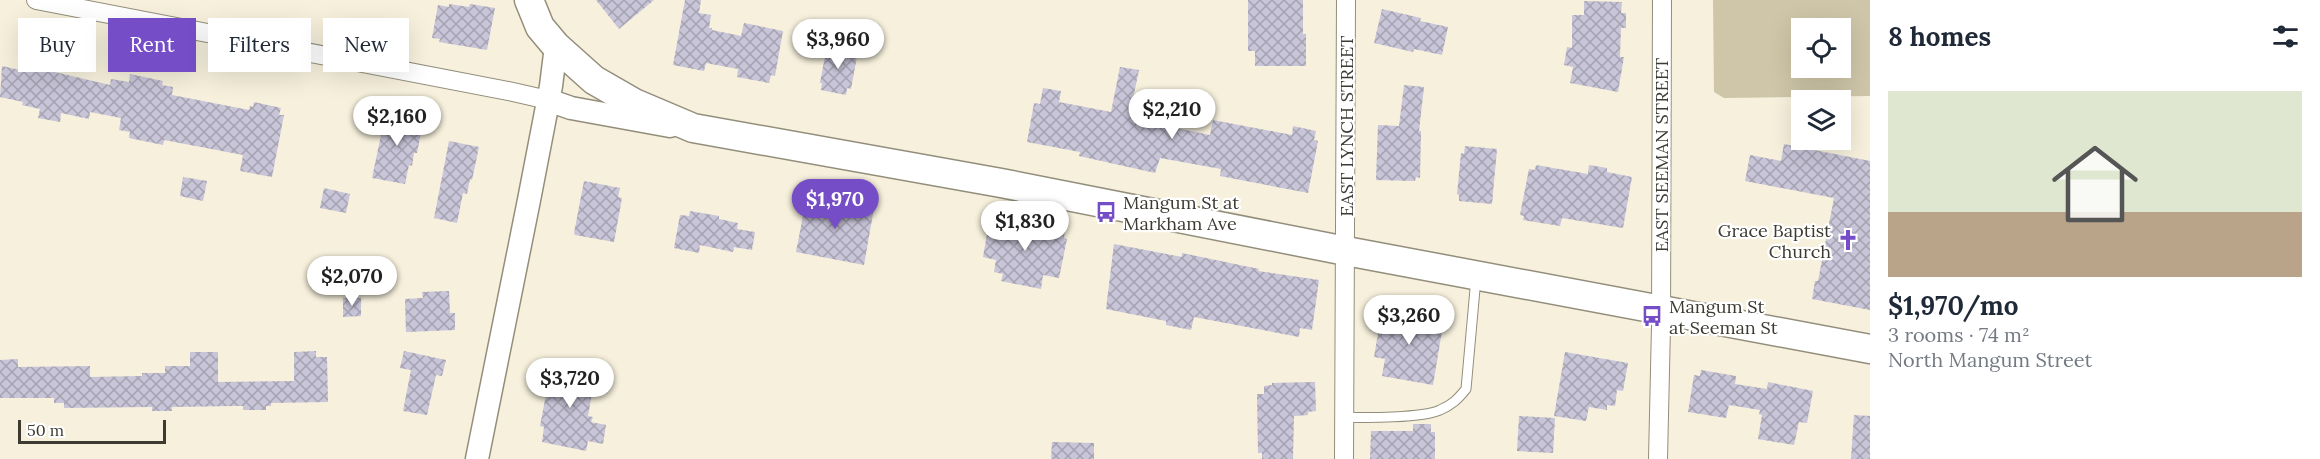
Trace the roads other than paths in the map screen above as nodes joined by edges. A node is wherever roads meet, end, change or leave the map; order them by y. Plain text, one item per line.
1 (36, 0) edge
2 (529, 0) edge
3 (545, 0) edge
4 (1346, 0) edge
5 (1662, 0) edge
6 (556, 46) junction
7 (548, 100) junction
8 (693, 128) junction
9 (1346, 251) junction
10 (1476, 275) junction
11 (1661, 310) junction
12 (1870, 350) edge
13 (1345, 417) junction
14 (477, 459) edge
15 (1344, 459) edge
16 (1658, 459) edge

1 - 7 street
2 - 6 main road
3 - 6 main road
4 - 9 street, EAST LYNCH STREET
5 - 11 street, EAST SEEMAN STREET
6 - 7 street
6 - 8 main road
7 - 8 street
7 - 14 street
8 - 9 main road
9 - 10 main road
9 - 13 street, EAST LYNCH STREET
10 - 11 main road
10 - 13 lane
11 - 12 main road
11 - 16 street, EAST SEEMAN STREET
13 - 15 street, EAST LYNCH STREET

